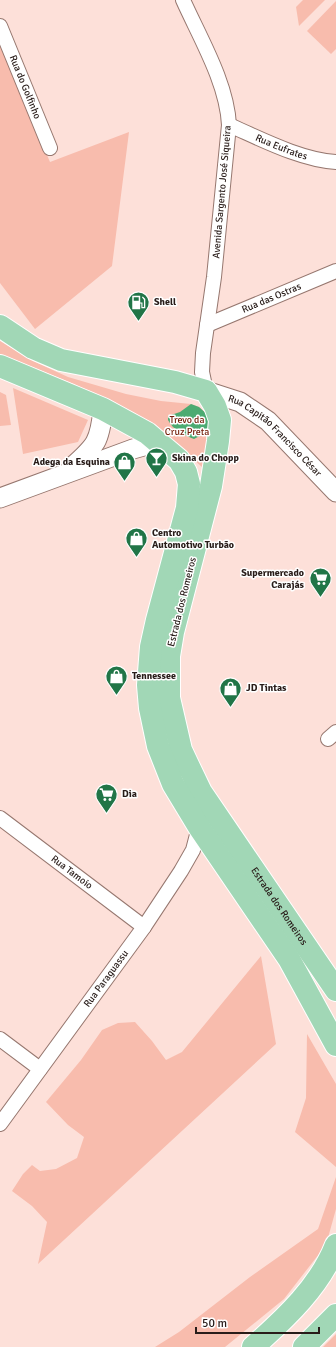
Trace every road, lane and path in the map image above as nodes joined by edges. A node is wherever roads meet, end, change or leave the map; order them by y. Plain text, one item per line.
1 (183, 0) edge
2 (0, 26) edge
3 (230, 125) junction
4 (50, 148) dead end
5 (336, 162) edge
6 (336, 271) edge
7 (207, 325) junction
8 (0, 326) edge
9 (0, 366) edge
10 (206, 391) junction
11 (103, 409) junction
12 (158, 442) junction
13 (67, 472) junction
14 (336, 492) edge
15 (0, 498) edge
16 (0, 818) edge
17 (199, 827) junction
18 (144, 927) junction
19 (336, 990) edge
20 (0, 1039) edge
21 (336, 1045) edge
22 (40, 1068) junction
23 (0, 1124) edge
24 (336, 1245) edge
25 (336, 1315) edge
26 (253, 1347) edge
27 (304, 1347) edge

1 - 3 street, Avenida Sargento José Siqueira
2 - 4 street, Rua do Golfinho
3 - 5 street, Rua Eufrates
3 - 7 street, Avenida Sargento José Siqueira
6 - 7 street, Rua das Ostras
7 - 10 street, Avenida Sargento José Siqueira
8 - 10 main road
9 - 11 main road, Estrada dos Romeiros
10 - 14 street, Rua Capitão Francisco César
10 - 19 main road, Estrada dos Romeiros
11 - 12 main road, Estrada dos Romeiros
11 - 13 street
12 - 13 street
12 - 17 main road, Estrada dos Romeiros
13 - 15 street
16 - 18 street, Rua Tamoio
17 - 18 street, Rua Paraguassu
17 - 21 main road, Estrada dos Romeiros
18 - 22 street, Rua Paraguassu
20 - 22 street
22 - 23 street, Rua Paraguassu
24 - 26 main road
25 - 27 main road

